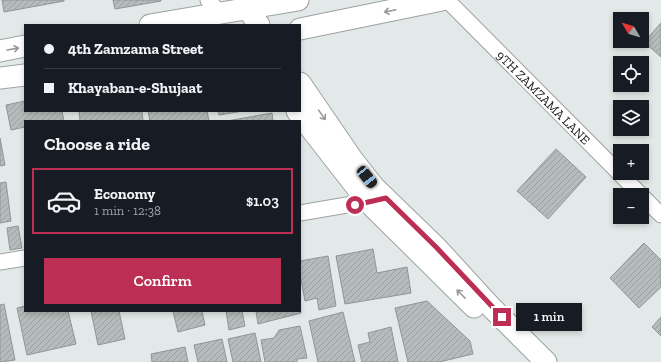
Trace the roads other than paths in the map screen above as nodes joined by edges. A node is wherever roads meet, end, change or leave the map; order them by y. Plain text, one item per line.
1 (298, 0) edge
2 (442, 0) edge
3 (447, 0) edge
4 (247, 8) junction
5 (219, 13) edge
6 (156, 24) edge
7 (258, 24) edge
8 (301, 29) edge
9 (24, 46) edge
10 (0, 51) edge
11 (24, 75) edge
12 (0, 78) edge
13 (301, 84) edge
14 (298, 112) edge
15 (633, 188) edge
16 (377, 200) junction
17 (649, 204) edge
18 (301, 214) edge
19 (661, 215) edge
20 (24, 258) edge
21 (0, 262) edge
22 (528, 362) edge
23 (546, 362) edge

1 - 4 main road
2 -> 8 main road
3 - 15 street, 9TH ZAMZAMA LANE
4 - 5 main road
4 - 7 main road
5 - 6 main road
10 -> 9 main road
11 - 12 main road
13 -> 16 main road
14 - 16 main road
16 - 18 street
22 -> 16 main road
16 - 23 main road
17 - 19 street, 9TH ZAMZAMA LANE
20 - 21 street

